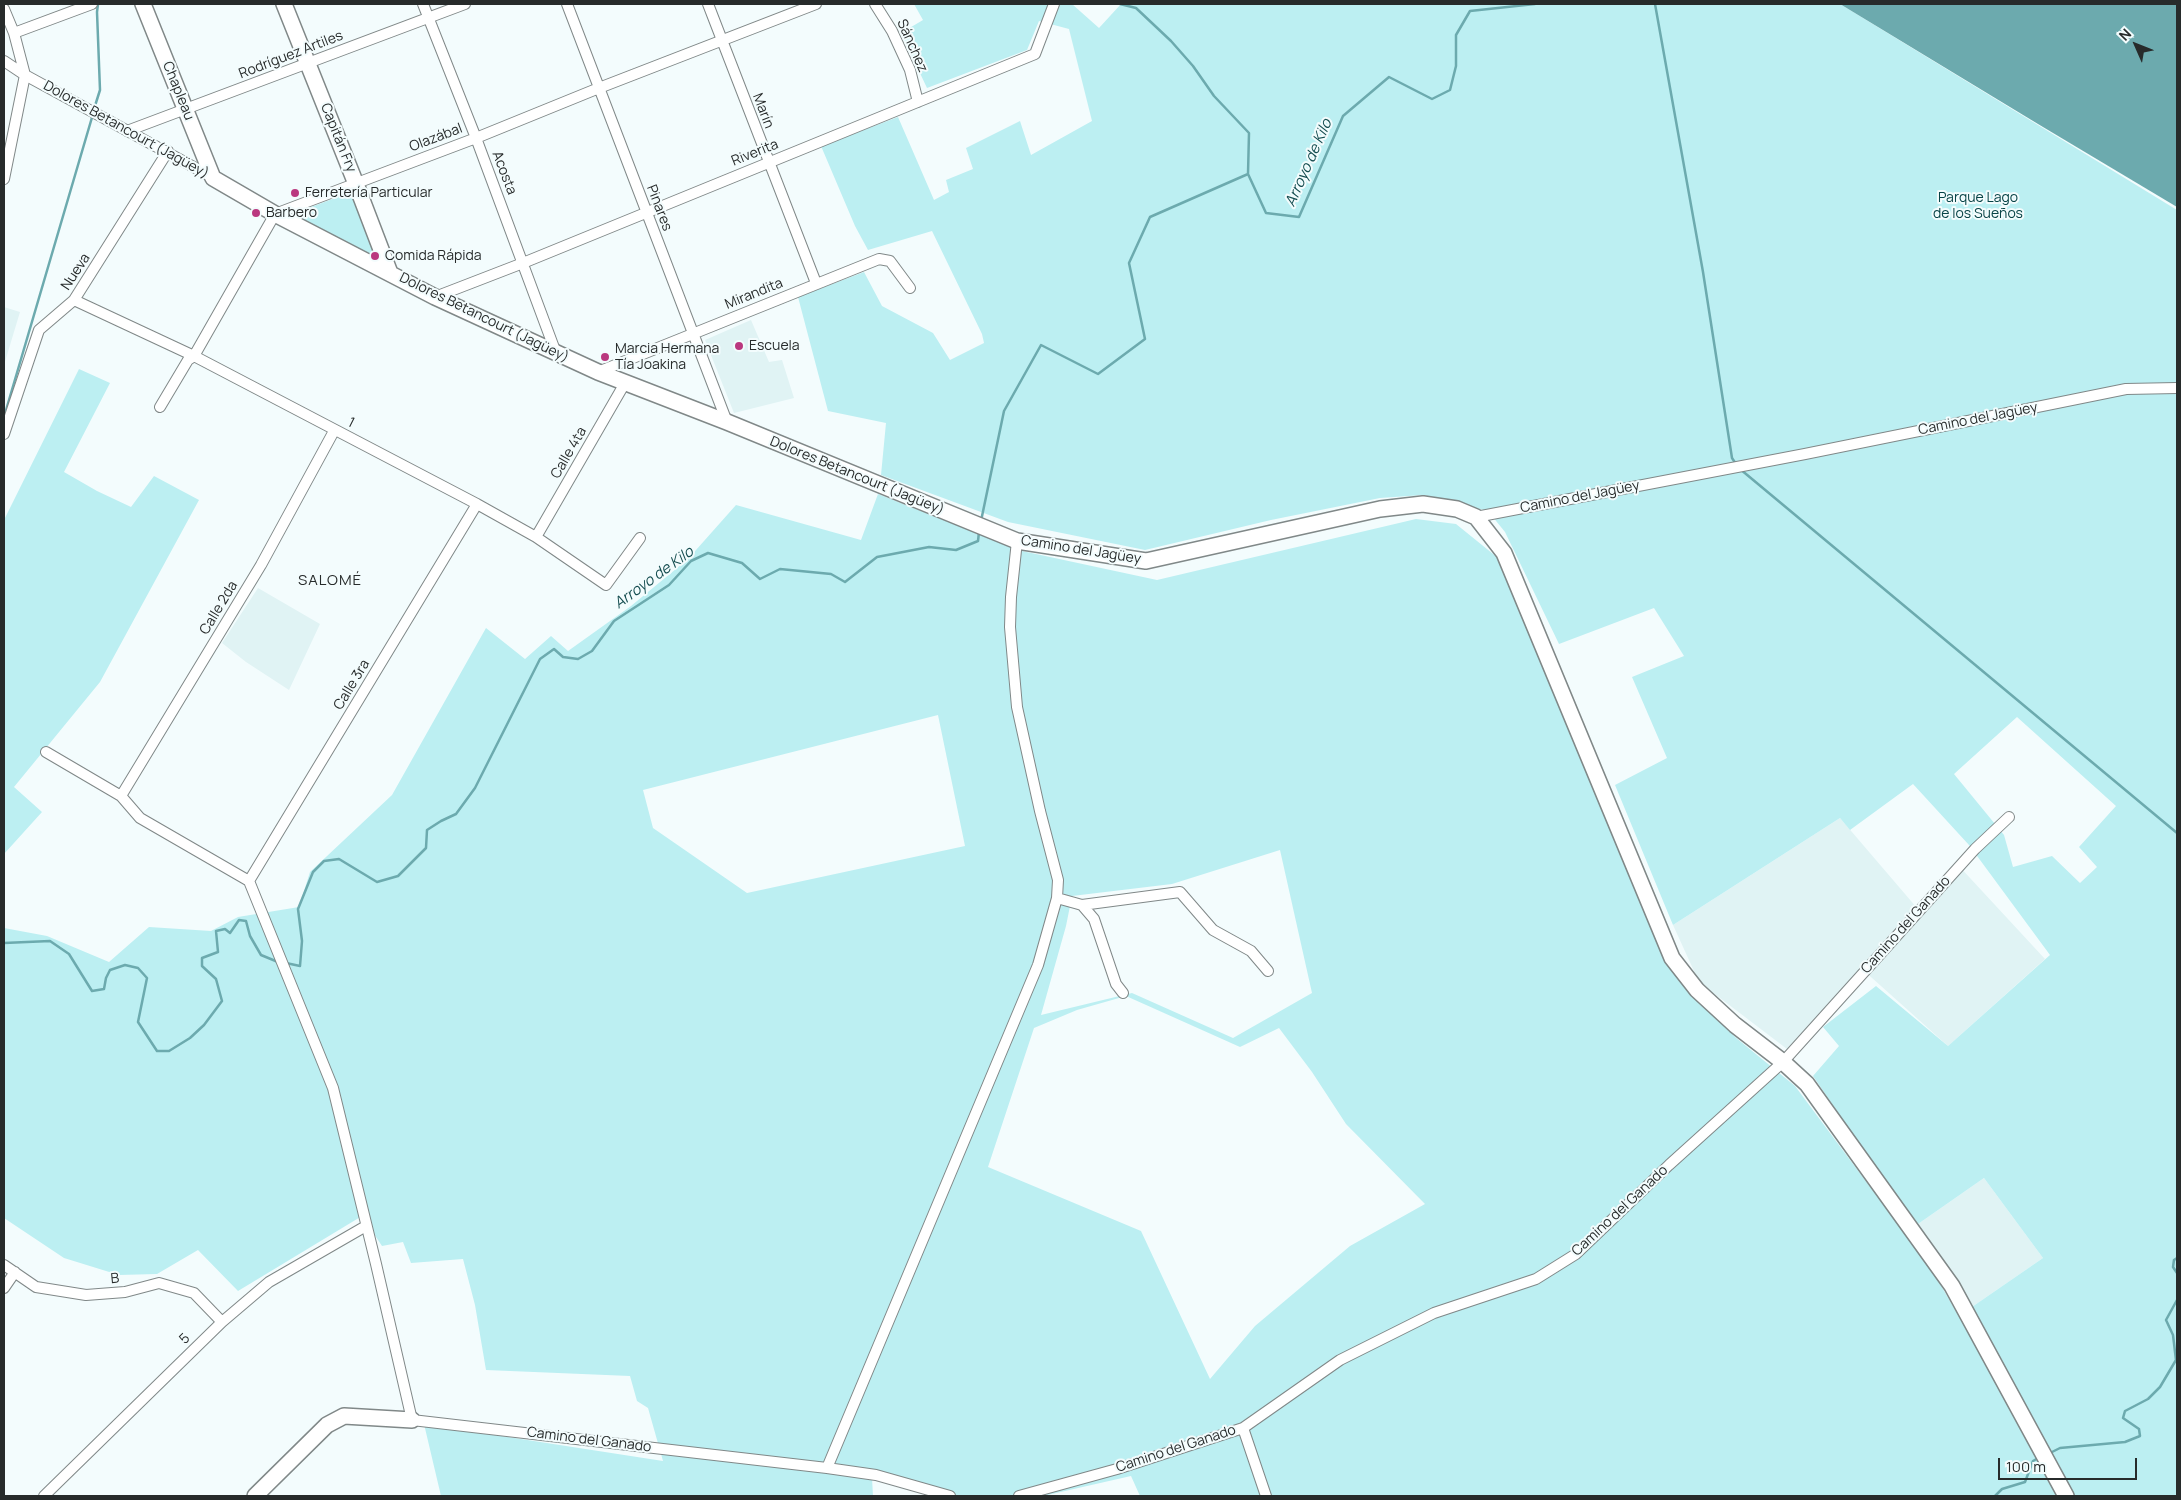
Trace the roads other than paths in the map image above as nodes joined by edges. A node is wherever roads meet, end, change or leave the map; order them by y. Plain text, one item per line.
1 (92, 4) edge
2 (143, 4) edge
3 (284, 4) edge
4 (423, 4) edge
5 (465, 4) edge
6 (567, 4) edge
7 (708, 4) edge
8 (816, 4) edge
9 (875, 4) edge
10 (1054, 4) edge
11 (4, 9) edge
12 (429, 18) junction
13 (14, 33) junction
14 (722, 40) junction
15 (4, 61) edge
16 (307, 63) junction
17 (25, 74) junction
18 (599, 88) junction
19 (918, 102) junction
20 (186, 110) junction
21 (127, 131) junction
22 (476, 138) junction
23 (168, 152) junction
24 (768, 163) junction
25 (213, 178) junction
26 (4, 179) edge
27 (356, 184) junction
28 (646, 213) junction
29 (275, 214) junction
30 (523, 263) junction
31 (390, 273) junction
32 (816, 283) junction
33 (910, 288) dead end
34 (435, 297) junction
35 (74, 300) junction
36 (694, 333) junction
37 (556, 353) junction
38 (194, 356) junction
39 (598, 372) junction
40 (625, 383) junction
41 (2177, 388) edge
42 (160, 407) dead end
43 (727, 422) junction
44 (334, 431) junction
45 (4, 434) edge
46 (477, 504) junction
47 (1476, 517) junction
48 (981, 526) joint
49 (536, 537) junction
50 (640, 538) dead end
51 (1017, 541) junction
52 (46, 752) dead end
53 (122, 796) junction
54 (2009, 817) dead end
55 (249, 881) junction
56 (1057, 898) junction
57 (1082, 905) junction
58 (1268, 971) dead end
59 (1123, 993) dead end
60 (1783, 1062) junction
61 (366, 1226) junction
62 (4, 1265) edge
63 (15, 1272) junction
64 (4, 1288) edge
65 (222, 1322) junction
66 (412, 1420) junction
67 (1243, 1428) junction
68 (827, 1468) junction
69 (44, 1496) edge
70 (255, 1496) edge
71 (950, 1496) edge
72 (1019, 1496) edge
73 (1266, 1496) edge
74 (2066, 1496) edge

1 - 13 street
2 - 20 street, Chapleau
3 - 16 street, Capitán Fry
4 - 12 street, Acosta
5 - 12 street, Rodríguez Artiles
6 - 18 street, Pinares
7 - 14 street, Marín
8 - 14 street, Olazábal
9 - 19 street, Sánchez
10 - 19 street, Riverita
11 - 13 street
12 - 16 street, Rodríguez Artiles
12 - 22 street, Acosta
13 - 17 street
14 - 18 street, Olazábal
14 - 24 street, Marín
15 - 17 street, Dolores Betancourt (Jagüey)
16 - 20 street, Rodríguez Artiles
16 - 27 street, Capitán Fry
17 - 21 street, Dolores Betancourt (Jagüey)
17 - 26 street
18 - 22 street, Olazábal
18 - 28 street, Pinares
19 - 24 street, Riverita
20 - 21 street, Rodríguez Artiles
20 - 25 street, Chapleau
21 - 23 street, Dolores Betancourt (Jagüey)
22 - 27 street, Olazábal
22 - 30 street, Acosta
23 - 25 street, Dolores Betancourt (Jagüey)
23 - 35 street, Nueva
24 - 28 street, Riverita
24 - 32 street, Marín
25 - 29 street, Dolores Betancourt (Jagüey)
27 - 29 street, Olazábal
27 - 31 street, Capitán Fry
28 - 30 street, Riverita
28 - 36 street, Pinares
29 - 31 street, Dolores Betancourt (Jagüey)
29 - 38 street
30 - 34 street, Riverita
30 - 37 street, Acosta
31 - 34 street, Dolores Betancourt (Jagüey)
32 - 33 street, Mirandita
32 - 36 street, Mirandita
34 - 37 street, Dolores Betancourt (Jagüey)
35 - 38 street, 1
35 - 45 street, Nueva
36 - 39 street, Mirandita
36 - 43 street, Pinares
37 - 39 street, Dolores Betancourt (Jagüey)
38 - 42 street
38 - 44 street, 1
39 - 40 street, Dolores Betancourt (Jagüey)
40 - 43 street, Dolores Betancourt (Jagüey)
40 - 49 street, Calle 4ta
41 - 47 street, Camino del Jagüey
43 - 48 street, Dolores Betancourt (Jagüey)
44 - 46 street, 1
44 - 53 street, Calle 2da
46 - 49 street, 1
46 - 55 street, Calle 3ra
47 - 51 street, Camino del Jagüey
47 - 60 street
48 - 51 street, Camino del Jagüey
49 - 50 street, 1
51 - 56 street
52 - 53 street
53 - 55 street
54 - 60 street, Camino del Ganado
55 - 61 street
56 - 57 street
56 - 68 street
57 - 58 street
57 - 59 street
60 - 67 street, Camino del Ganado
60 - 74 street
61 - 65 street, 5
61 - 66 street
62 - 63 street, B
63 - 64 street
63 - 65 street, B
65 - 69 street, 5
66 - 68 street, Camino del Ganado
66 - 70 street, Camino del Ganado
67 - 72 street, Camino del Ganado
67 - 73 street
68 - 71 street, Camino del Ganado

